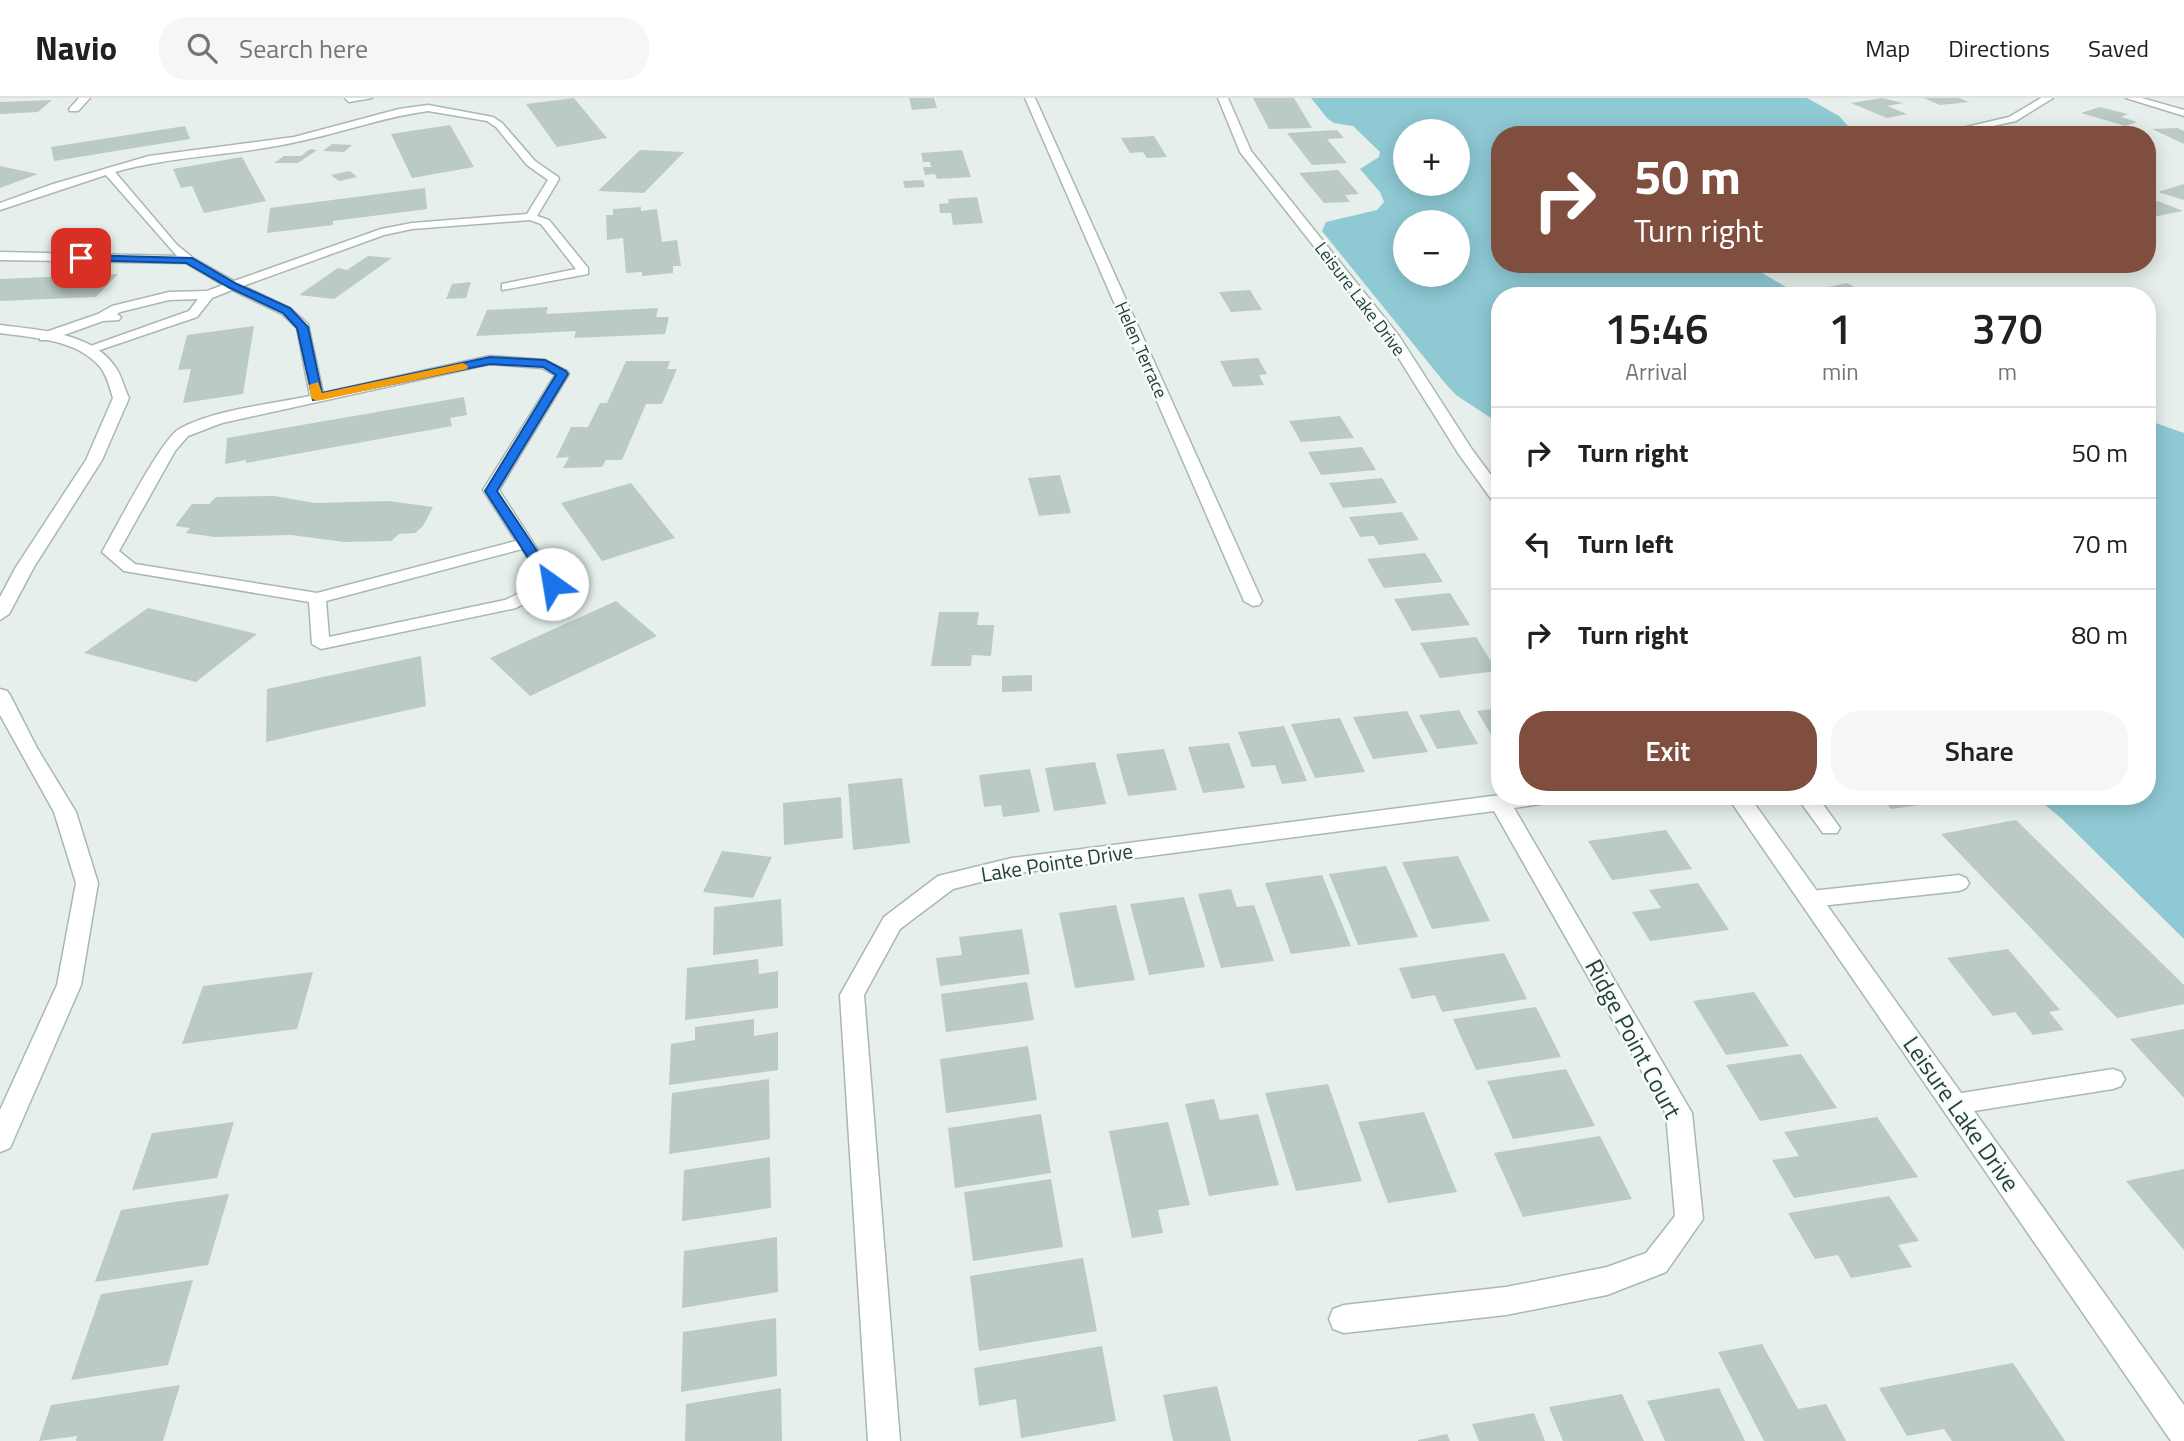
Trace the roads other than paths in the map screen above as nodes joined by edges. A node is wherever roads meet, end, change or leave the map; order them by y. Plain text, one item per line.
1 (85, 98) edge
2 (349, 98) edge
3 (367, 98) edge
4 (435, 98) edge
5 (1030, 98) edge
6 (1223, 98) edge
7 (2048, 98) edge
8 (2130, 98) edge
9 (2178, 107) edge
10 (428, 108) junction
11 (74, 109) dead end
12 (2184, 113) edge
13 (1978, 126) edge
14 (108, 171) junction
15 (0, 207) edge
16 (531, 217) junction
17 (0, 256) edge
18 (188, 260) junction
19 (233, 286) junction
20 (506, 287) dead end
21 (208, 295) junction
22 (0, 329) edge
23 (45, 337) junction
24 (89, 349) junction
25 (317, 398) junction
26 (1491, 487) edge
27 (526, 543) junction
28 (317, 598) junction
29 (1253, 601) dead end
30 (0, 614) edge
31 (0, 695) edge
32 (1491, 804) edge
33 (1501, 805) edge
34 (1744, 805) edge
35 (1813, 805) edge
36 (1830, 828) dead end
37 (1959, 883) dead end
38 (1811, 899) junction
39 (2113, 1079) dead end
40 (1955, 1104) junction
41 (0, 1140) edge
42 (1344, 1319) dead end
43 (2184, 1432) edge
44 (884, 1441) edge

1 - 11 street
2 - 3 lane
4 - 10 lane
5 - 29 street, Helen Terrace
6 - 26 street, Leisure Lake Drive
7 - 13 street
8 - 9 street
9 - 12 street
10 - 14 lane
10 - 16 lane
14 - 15 lane
14 - 18 lane
16 - 19 lane
16 - 20 lane
17 - 18 lane
18 - 19 lane
19 - 21 lane
19 - 25 lane
21 - 23 lane
21 - 24 lane
22 - 23 street
23 - 24 street
24 - 30 street
25 - 27 lane
25 - 28 lane
27 - 28 lane
27 - 28 lane
31 - 41 street
32 - 44 street, Lake Pointe Drive
33 - 42 street, Ridge Point Court
34 - 38 street, Leisure Lake Drive
35 - 36 lane
37 - 38 lane
38 - 40 street, Leisure Lake Drive
39 - 40 lane
40 - 43 street, Leisure Lake Drive

